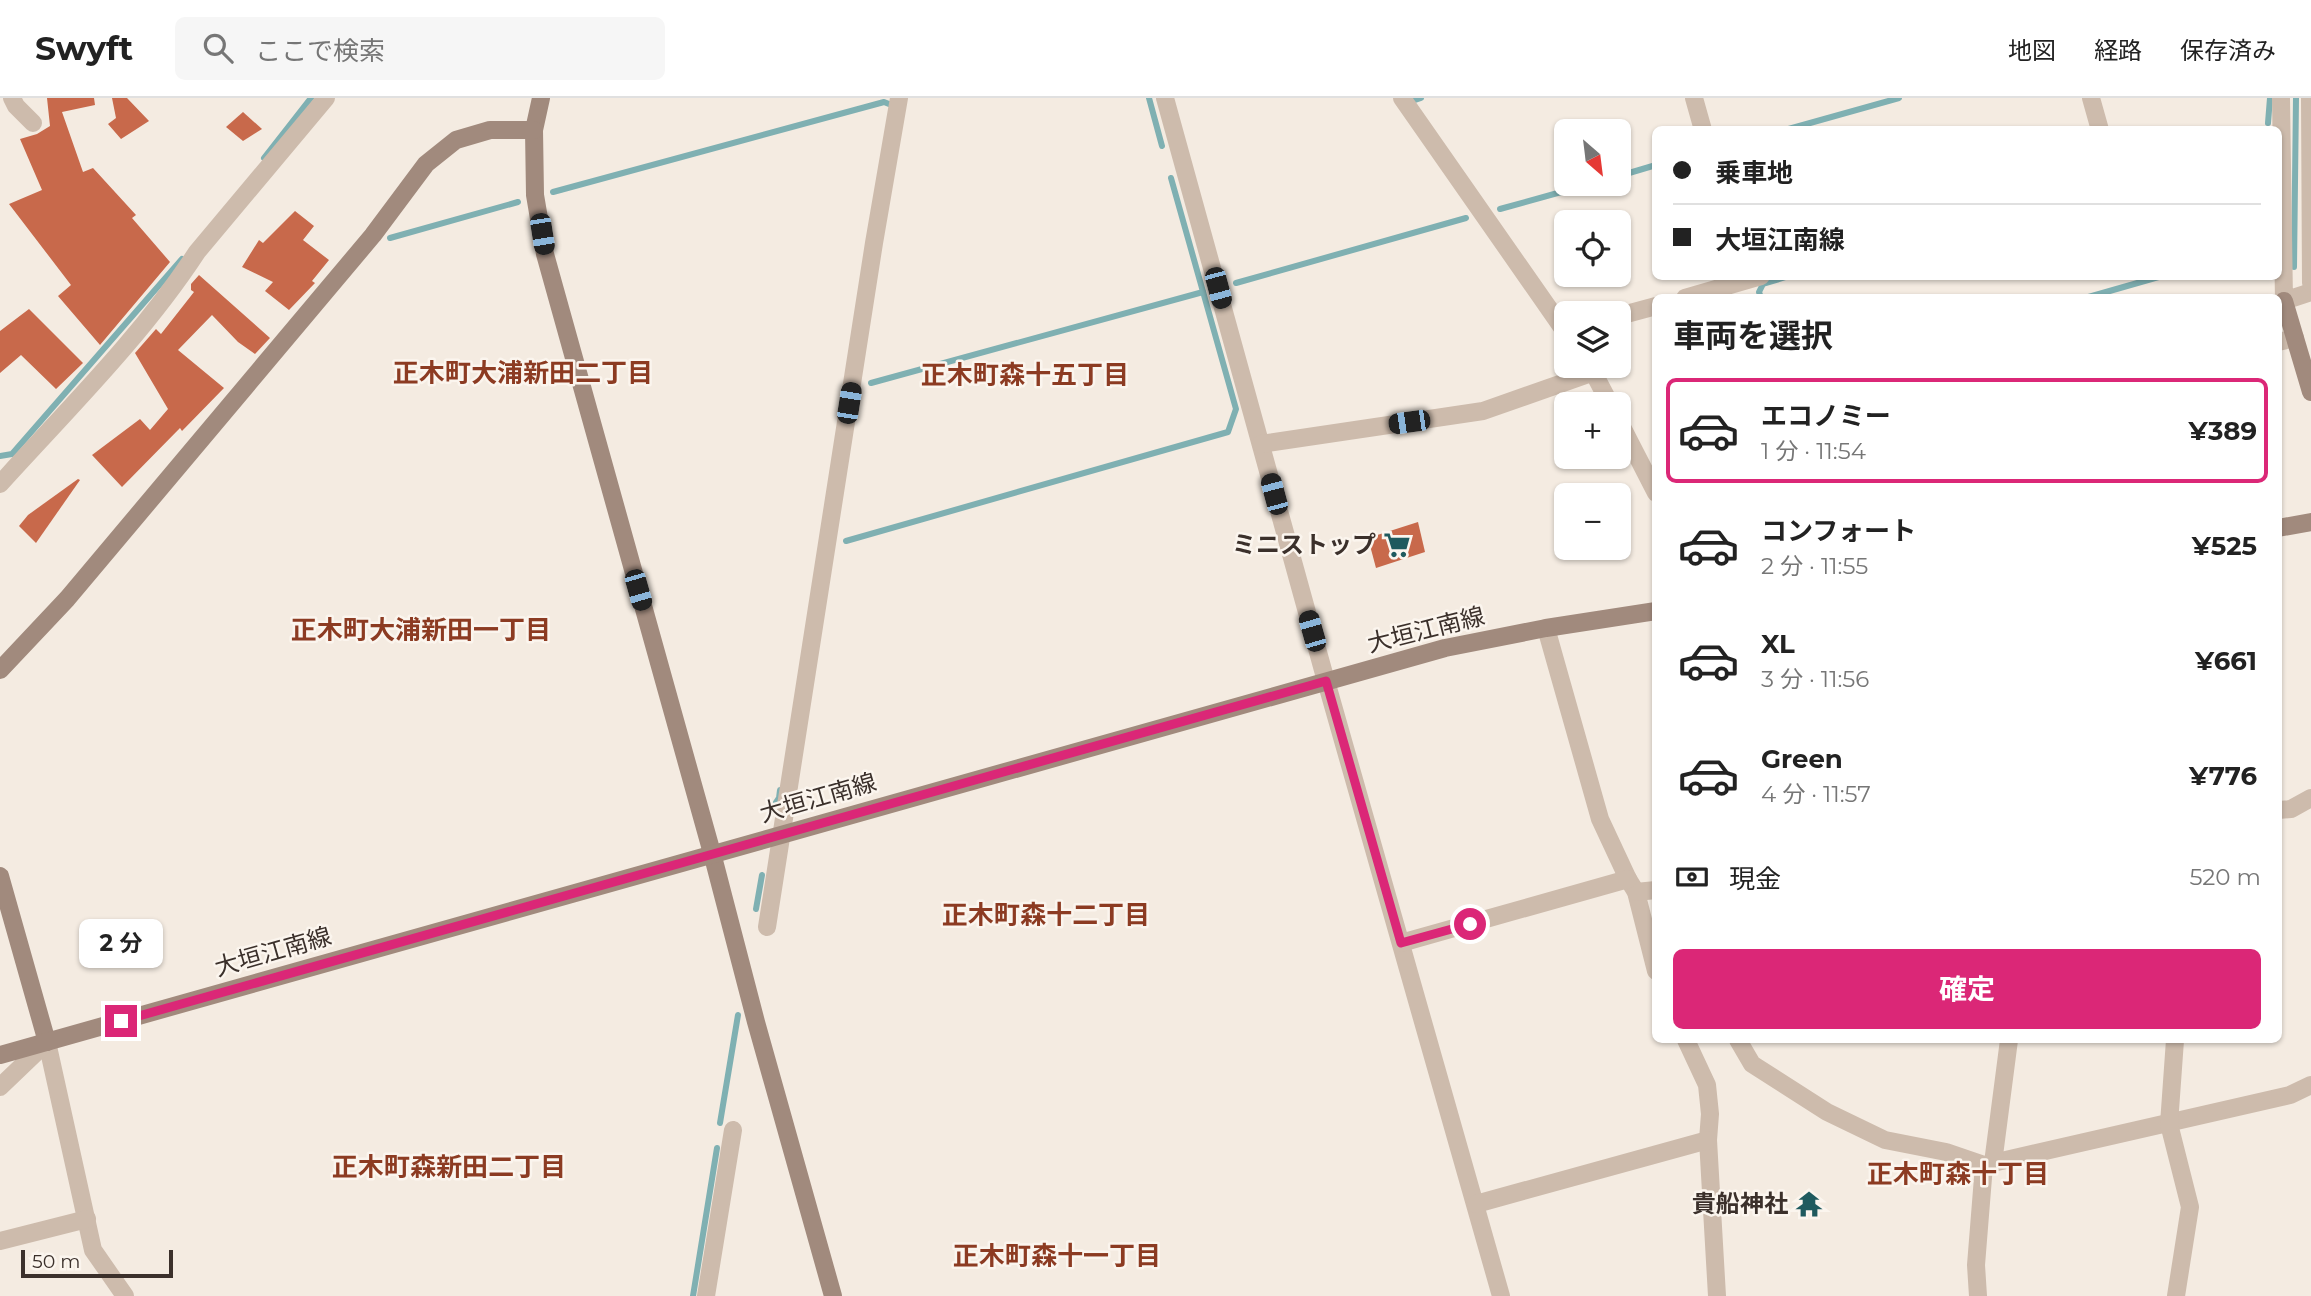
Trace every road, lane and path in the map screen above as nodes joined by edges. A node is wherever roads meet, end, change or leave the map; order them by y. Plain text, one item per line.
1 (12, 98) edge
2 (326, 98) edge
3 (541, 98) edge
4 (899, 98) edge
5 (1165, 98) edge
6 (1402, 98) edge
7 (1694, 98) edge
8 (2091, 98) edge
9 (2281, 98) edge
10 (2310, 98) edge
11 (33, 123) dead end
12 (1702, 126) edge
13 (2098, 126) edge
14 (2279, 126) edge
15 (534, 130) junction
16 (2282, 233) edge
17 (1750, 283) edge
18 (2311, 283) edge
19 (2311, 292) edge
20 (1702, 294) edge
21 (2284, 301) junction
22 (1652, 307) edge
23 (1631, 313) edge
24 (1554, 316) edge
25 (2287, 340) edge
26 (1569, 378) edge
27 (2311, 392) edge
28 (1261, 443) junction
29 (1631, 445) edge
30 (0, 484) edge
31 (1652, 486) edge
32 (2311, 522) edge
33 (2282, 527) edge
34 (1652, 612) edge
35 (1546, 628) junction
36 (0, 670) edge
37 (1326, 681) junction
38 (2311, 798) edge
39 (2282, 810) edge
40 (782, 833) junction
41 (712, 853) junction
42 (0, 876) edge
43 (1632, 885) junction
44 (1652, 889) edge
45 (767, 927) dead end
46 (1651, 928) edge
47 (1401, 943) junction
48 (47, 1042) junction
49 (1687, 1043) edge
50 (1740, 1043) edge
51 (2008, 1043) edge
52 (2175, 1043) edge
53 (0, 1055) edge
54 (2311, 1085) edge
55 (0, 1087) edge
56 (2169, 1124) junction
57 (733, 1130) dead end
58 (1708, 1140) junction
59 (1988, 1164) junction
60 (1476, 1204) junction
61 (87, 1219) junction
62 (0, 1241) edge
63 (125, 1296) edge
64 (706, 1296) edge
65 (833, 1296) edge
66 (1501, 1296) edge
67 (1717, 1296) edge
68 (1979, 1296) edge
69 (2176, 1296) edge

1 - 11 street
2 - 30 street
3 - 15 street
4 - 40 street
5 - 28 street
6 - 24 street
7 - 12 street
8 - 13 street
9 - 14 street
10 - 18 street
15 - 36 street
15 - 41 street
16 - 21 street
17 - 20 street
19 - 21 street
21 - 25 street
22 - 23 street
25 - 27 street
26 - 28 street
28 - 37 street
29 - 31 street
32 - 33 street
34 - 35 street, 大垣江南線
35 - 37 street, 大垣江南線
35 - 43 street
37 - 40 street, 大垣江南線
37 - 47 street
38 - 39 street
40 - 41 street, 大垣江南線
40 - 45 street
41 - 48 street, 大垣江南線
41 - 65 street
42 - 48 street
43 - 44 street
43 - 46 street
43 - 47 street
47 - 60 street
48 - 53 street, 大垣江南線
48 - 55 street
48 - 61 street
49 - 58 street
50 - 59 street
51 - 59 street
52 - 56 street
54 - 56 street
56 - 59 street
56 - 69 street
57 - 64 street
58 - 60 street
58 - 67 street
59 - 68 street
60 - 66 street
61 - 62 street
61 - 63 street

